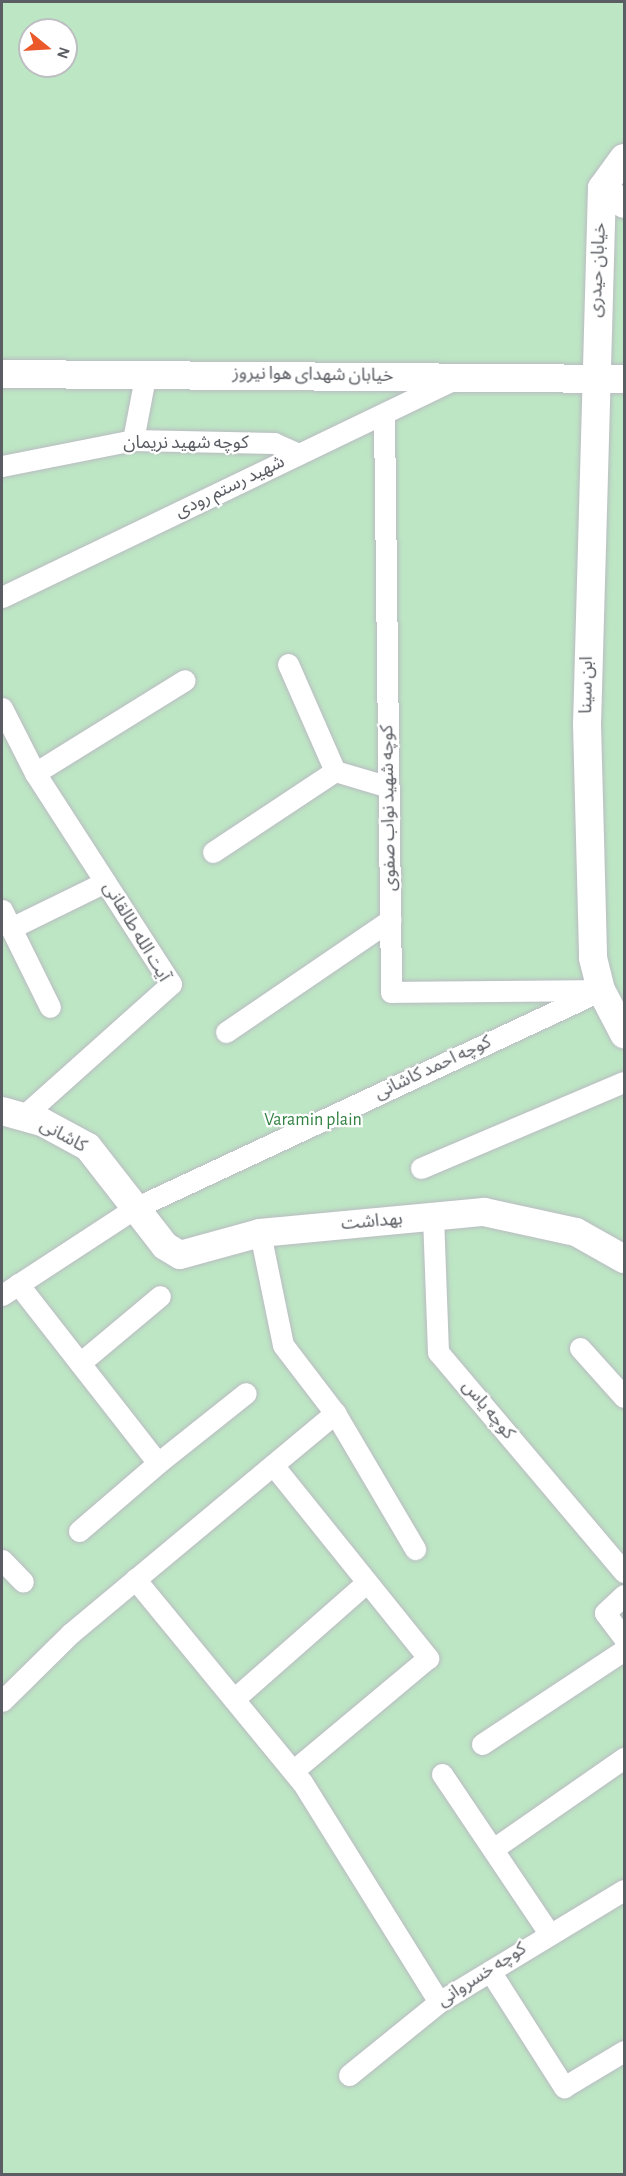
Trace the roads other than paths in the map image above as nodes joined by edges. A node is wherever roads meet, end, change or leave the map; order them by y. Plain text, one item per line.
1 (624, 158) edge
2 (613, 196) edge
3 (146, 372) junction
4 (2, 374) edge
5 (459, 377) junction
6 (624, 379) edge
7 (593, 380) junction
8 (384, 415) junction
9 (134, 440) junction
10 (299, 454) junction
11 (2, 466) edge
12 (2, 597) edge
13 (288, 664) dead end
14 (185, 680) dead end
15 (2, 708) edge
16 (335, 771) junction
17 (36, 772) junction
18 (389, 787) junction
19 (213, 852) dead end
20 (105, 882) junction
21 (6, 919) edge
22 (390, 920) junction
23 (601, 990) junction
24 (50, 1006) dead end
25 (226, 1032) dead end
26 (624, 1034) edge
27 (624, 1082) edge
28 (12, 1114) edge
29 (421, 1168) dead end
30 (135, 1208) junction
31 (433, 1216) junction
32 (260, 1233) junction
33 (624, 1259) edge
34 (10, 1289) edge
35 (160, 1296) dead end
36 (580, 1347) dead end
37 (80, 1363) junction
38 (246, 1393) dead end
39 (624, 1397) edge
40 (335, 1413) junction
41 (158, 1463) junction
42 (273, 1465) junction
43 (79, 1531) dead end
44 (415, 1549) dead end
45 (2, 1560) edge
46 (624, 1572) edge
47 (135, 1580) junction
48 (23, 1582) dead end
49 (367, 1582) junction
50 (624, 1595) edge
51 (624, 1638) edge
52 (624, 1650) edge
53 (234, 1700) junction
54 (2, 1701) edge
55 (482, 1744) dead end
56 (624, 1758) edge
57 (293, 1771) junction
58 (442, 1774) dead end
59 (492, 1849) junction
60 (624, 1890) edge
61 (548, 1932) junction
62 (490, 1971) junction
63 (438, 2002) junction
64 (624, 2051) edge
65 (349, 2075) dead end

1 - 2 street
2 - 7 street, خیابان حیدری
3 - 4 street, خیابان شهدای هوا نیروز
3 - 5 street, خیابان شهدای هوا نیروز
3 - 9 street
5 - 7 street, خیابان شهدای هوا نیروز
5 - 8 street, شهید رستم رودی
6 - 7 street, خیابان شهدای هوا نیروز
7 - 23 street, ابن سینا
8 - 10 street, شهید رستم رودی
8 - 18 street, کوچه شهید نواب صفوی
9 - 10 street, کوچه شهید نریمان
9 - 11 street, کوچه شهید نریمان
10 - 12 street, شهید رستم رودی
13 - 16 street
14 - 17 street
15 - 17 street, آیت الله طالقانی
16 - 18 street
16 - 19 street
17 - 20 street, آیت الله طالقانی
18 - 22 street, کوچه شهید نواب صفوی
20 - 21 street
20 - 28 street, آیت الله طالقانی
21 - 24 street
22 - 23 street, کوچه شهید نواب صفوی
22 - 25 street
23 - 26 street, ابن سینا
23 - 30 street, کوچه احمد کاشانی
27 - 29 street
28 - 30 street, کاشانی
30 - 32 street, بهداشت
30 - 34 street, کوچه احمد کاشانی
31 - 32 street, بهداشت
31 - 33 street, بهداشت
31 - 46 street, کوچه یاس
32 - 40 street
34 - 37 street
35 - 37 street
36 - 39 street
37 - 41 street
38 - 41 street
40 - 42 street
40 - 44 street
41 - 43 street
42 - 47 street
42 - 49 street
45 - 48 street
47 - 53 street
47 - 54 street
49 - 53 street
49 - 57 street
50 - 51 street
52 - 55 street
53 - 57 street
56 - 59 street
57 - 63 street
58 - 59 street
59 - 61 street
60 - 61 street, کوچه خسروانی
61 - 62 street, کوچه خسروانی
62 - 63 street, کوچه خسروانی
62 - 64 street
63 - 65 street, کوچه خسروانی

